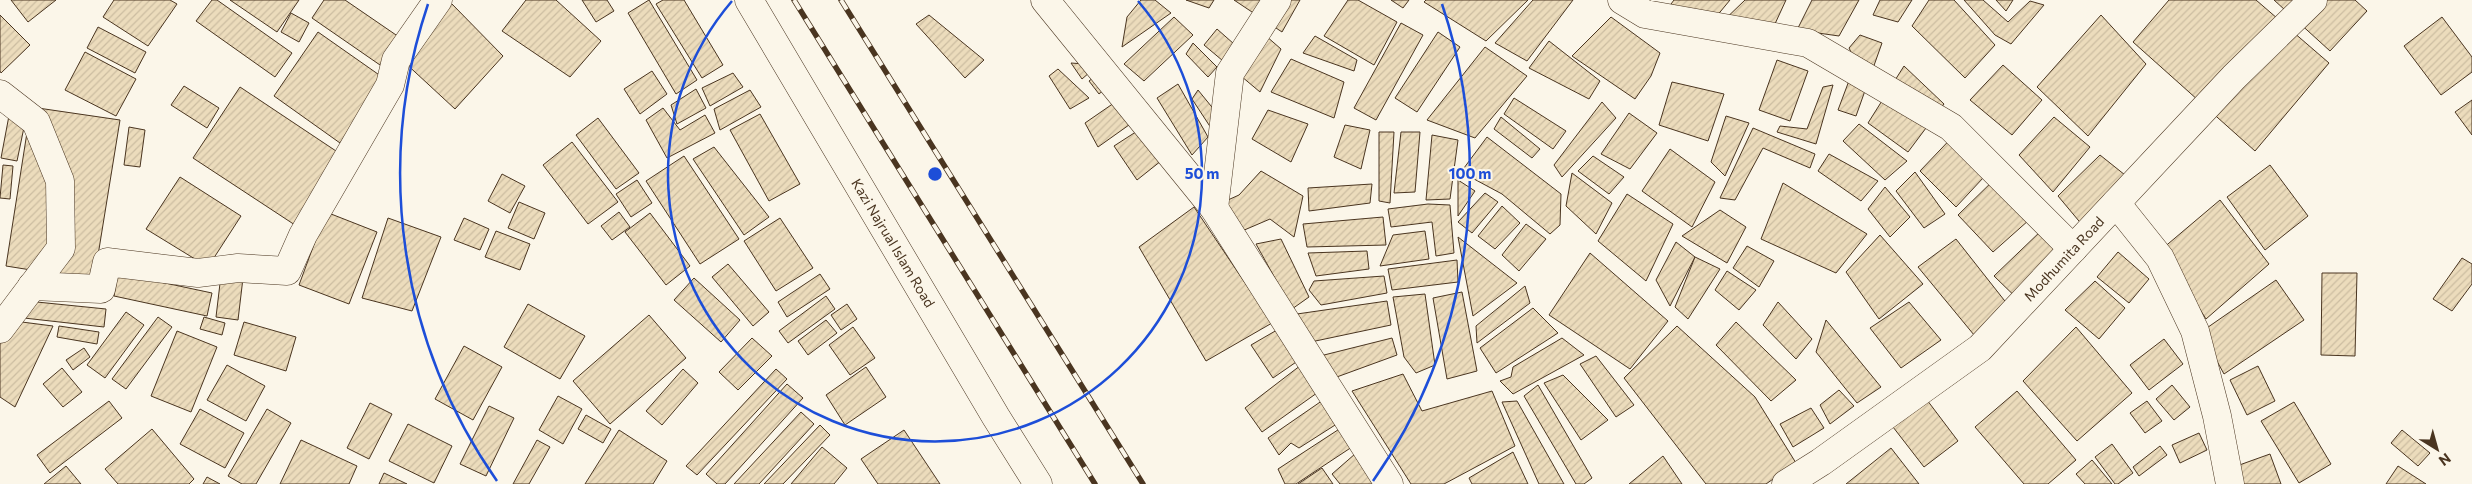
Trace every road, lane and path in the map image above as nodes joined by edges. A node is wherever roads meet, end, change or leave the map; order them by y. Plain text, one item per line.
1 (438, 0) edge
2 (749, 0) edge
3 (1045, 0) edge
4 (1277, 0) edge
5 (1622, 0) edge
6 (2313, 0) edge
7 (0, 94) edge
8 (2116, 203) junction
9 (1214, 208) junction
10 (2073, 249) junction
11 (32, 286) junction
12 (0, 329) edge
13 (1038, 484) edge
14 (1388, 484) edge
15 (1786, 484) edge
16 (2230, 484) edge

1 - 11 street
2 - 13 street, Kazi Najrual Islam Road
3 - 9 street
4 - 9 street
5 - 10 street
6 - 8 street, Modhumita Road
7 - 11 street
8 - 10 street, Modhumita Road
8 - 16 street
9 - 14 street
10 - 15 street, Modhumita Road
11 - 12 street

